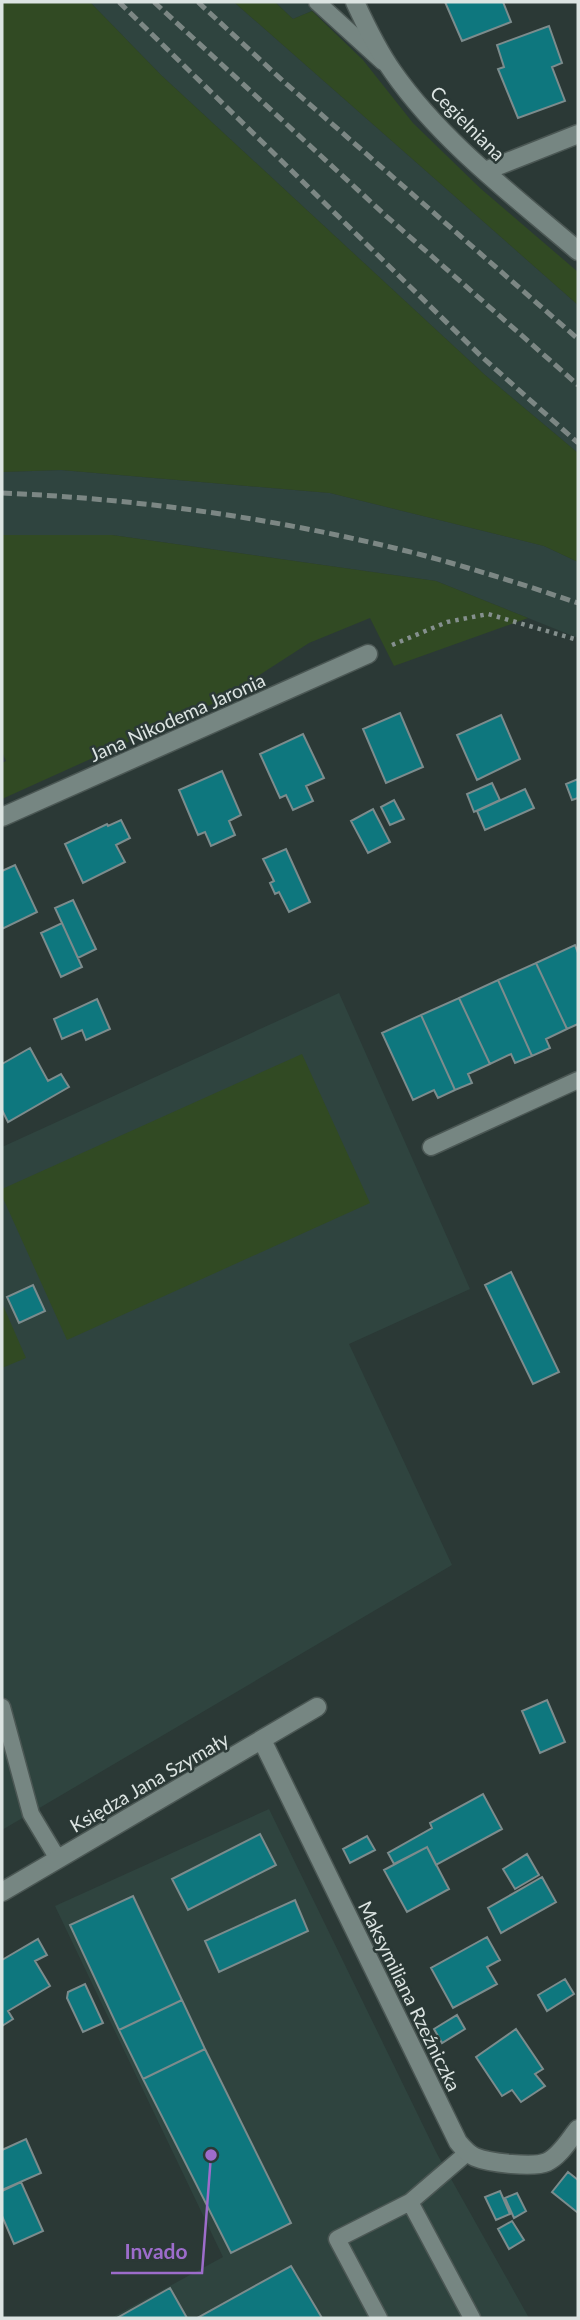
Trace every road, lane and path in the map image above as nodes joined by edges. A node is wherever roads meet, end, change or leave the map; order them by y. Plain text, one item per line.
1 (317, 2) edge
2 (355, 2) edge
3 (392, 71) junction
4 (578, 134) edge
5 (485, 171) junction
6 (578, 251) edge
7 (578, 640) edge
8 (368, 654) joint
9 (2, 817) edge
10 (578, 1080) edge
11 (431, 1147) dead end
12 (2, 1707) edge
13 (317, 1707) dead end
14 (262, 1740) junction
15 (58, 1859) junction
16 (2, 1892) edge
17 (578, 2129) edge
18 (467, 2153) junction
19 (410, 2202) junction
20 (379, 2318) edge
21 (472, 2318) edge

1 - 3 lane
2 - 3 street, Cegielniana
3 - 5 street, Cegielniana
4 - 5 street
5 - 6 street, Cegielniana
7 - 8 path
8 - 9 street, Jana Nikodema Jaronia
10 - 11 lane
12 - 15 lane
13 - 14 street, Księdza Jana Szymały
14 - 15 street, Księdza Jana Szymały
14 - 18 street, Maksymiliana Rzeźniczka
15 - 16 street, Księdza Jana Szymały
17 - 18 street
18 - 19 lane
19 - 20 lane
19 - 21 lane

